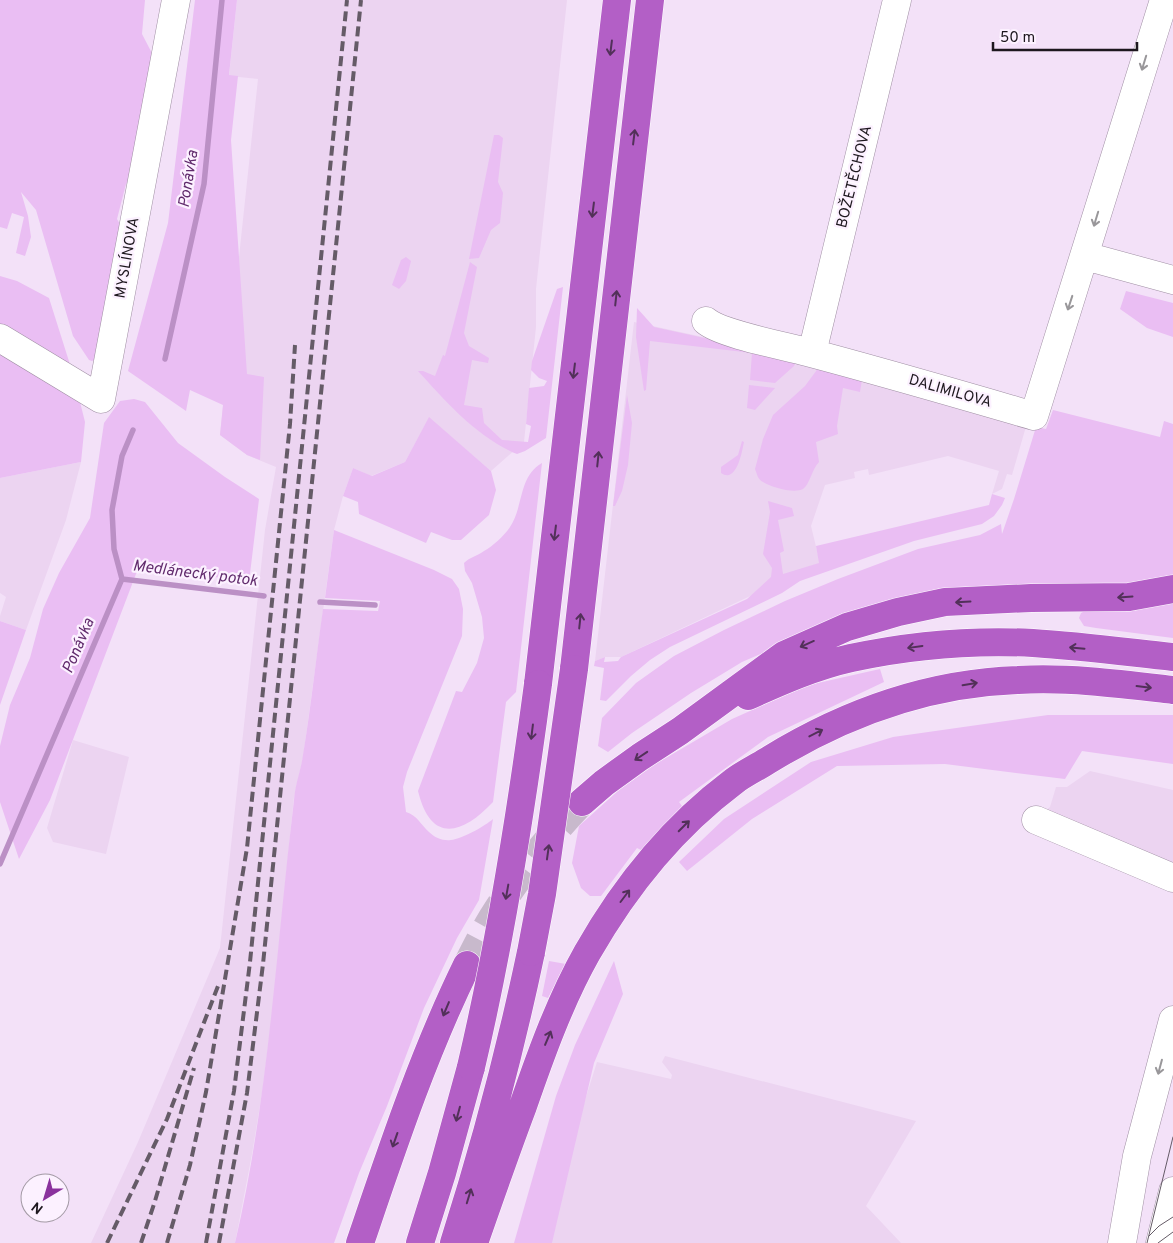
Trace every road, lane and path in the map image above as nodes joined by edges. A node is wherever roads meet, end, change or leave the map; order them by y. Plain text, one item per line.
1 (176, 0) edge
2 (617, 0) edge
3 (650, 0) edge
4 (897, 0) edge
5 (1164, 0) edge
6 (1085, 256) junction
7 (1173, 280) edge
8 (706, 321) dead end
9 (0, 338) edge
10 (812, 353) junction
11 (1173, 589) edge
12 (1173, 658) edge
13 (1173, 690) edge
14 (680, 730) junction
15 (582, 802) tunnel mouth
16 (1036, 820) dead end
17 (1173, 878) edge
18 (530, 955) junction
19 (467, 965) tunnel mouth
20 (1173, 1020) edge
21 (495, 1183) junction
22 (1173, 1191) edge
23 (1128, 1241) edge
24 (360, 1243) edge
25 (420, 1243) edge
26 (454, 1243) edge
27 (474, 1243) edge
28 (485, 1243) edge
29 (1160, 1243) edge

1 - 9 street, MYSLÍNOVA
2 -> 25 highway, bridge
18 -> 3 highway, bridge
4 - 10 street, BOŽETĚCHOVA
5 -> 6 street, DALIMILOVA
6 - 7 street
6 -> 10 street, DALIMILOVA
8 - 10 street, DALIMILOVA
11 -> 14 highway
12 -> 14 highway
21 -> 13 highway
14 -> 15 highway
16 - 17 street
18 - 21 highway
26 -> 18 highway
19 -> 24 highway
20 -> 23 street
21 - 27 highway
21 - 28 highway
22 - 29 street

